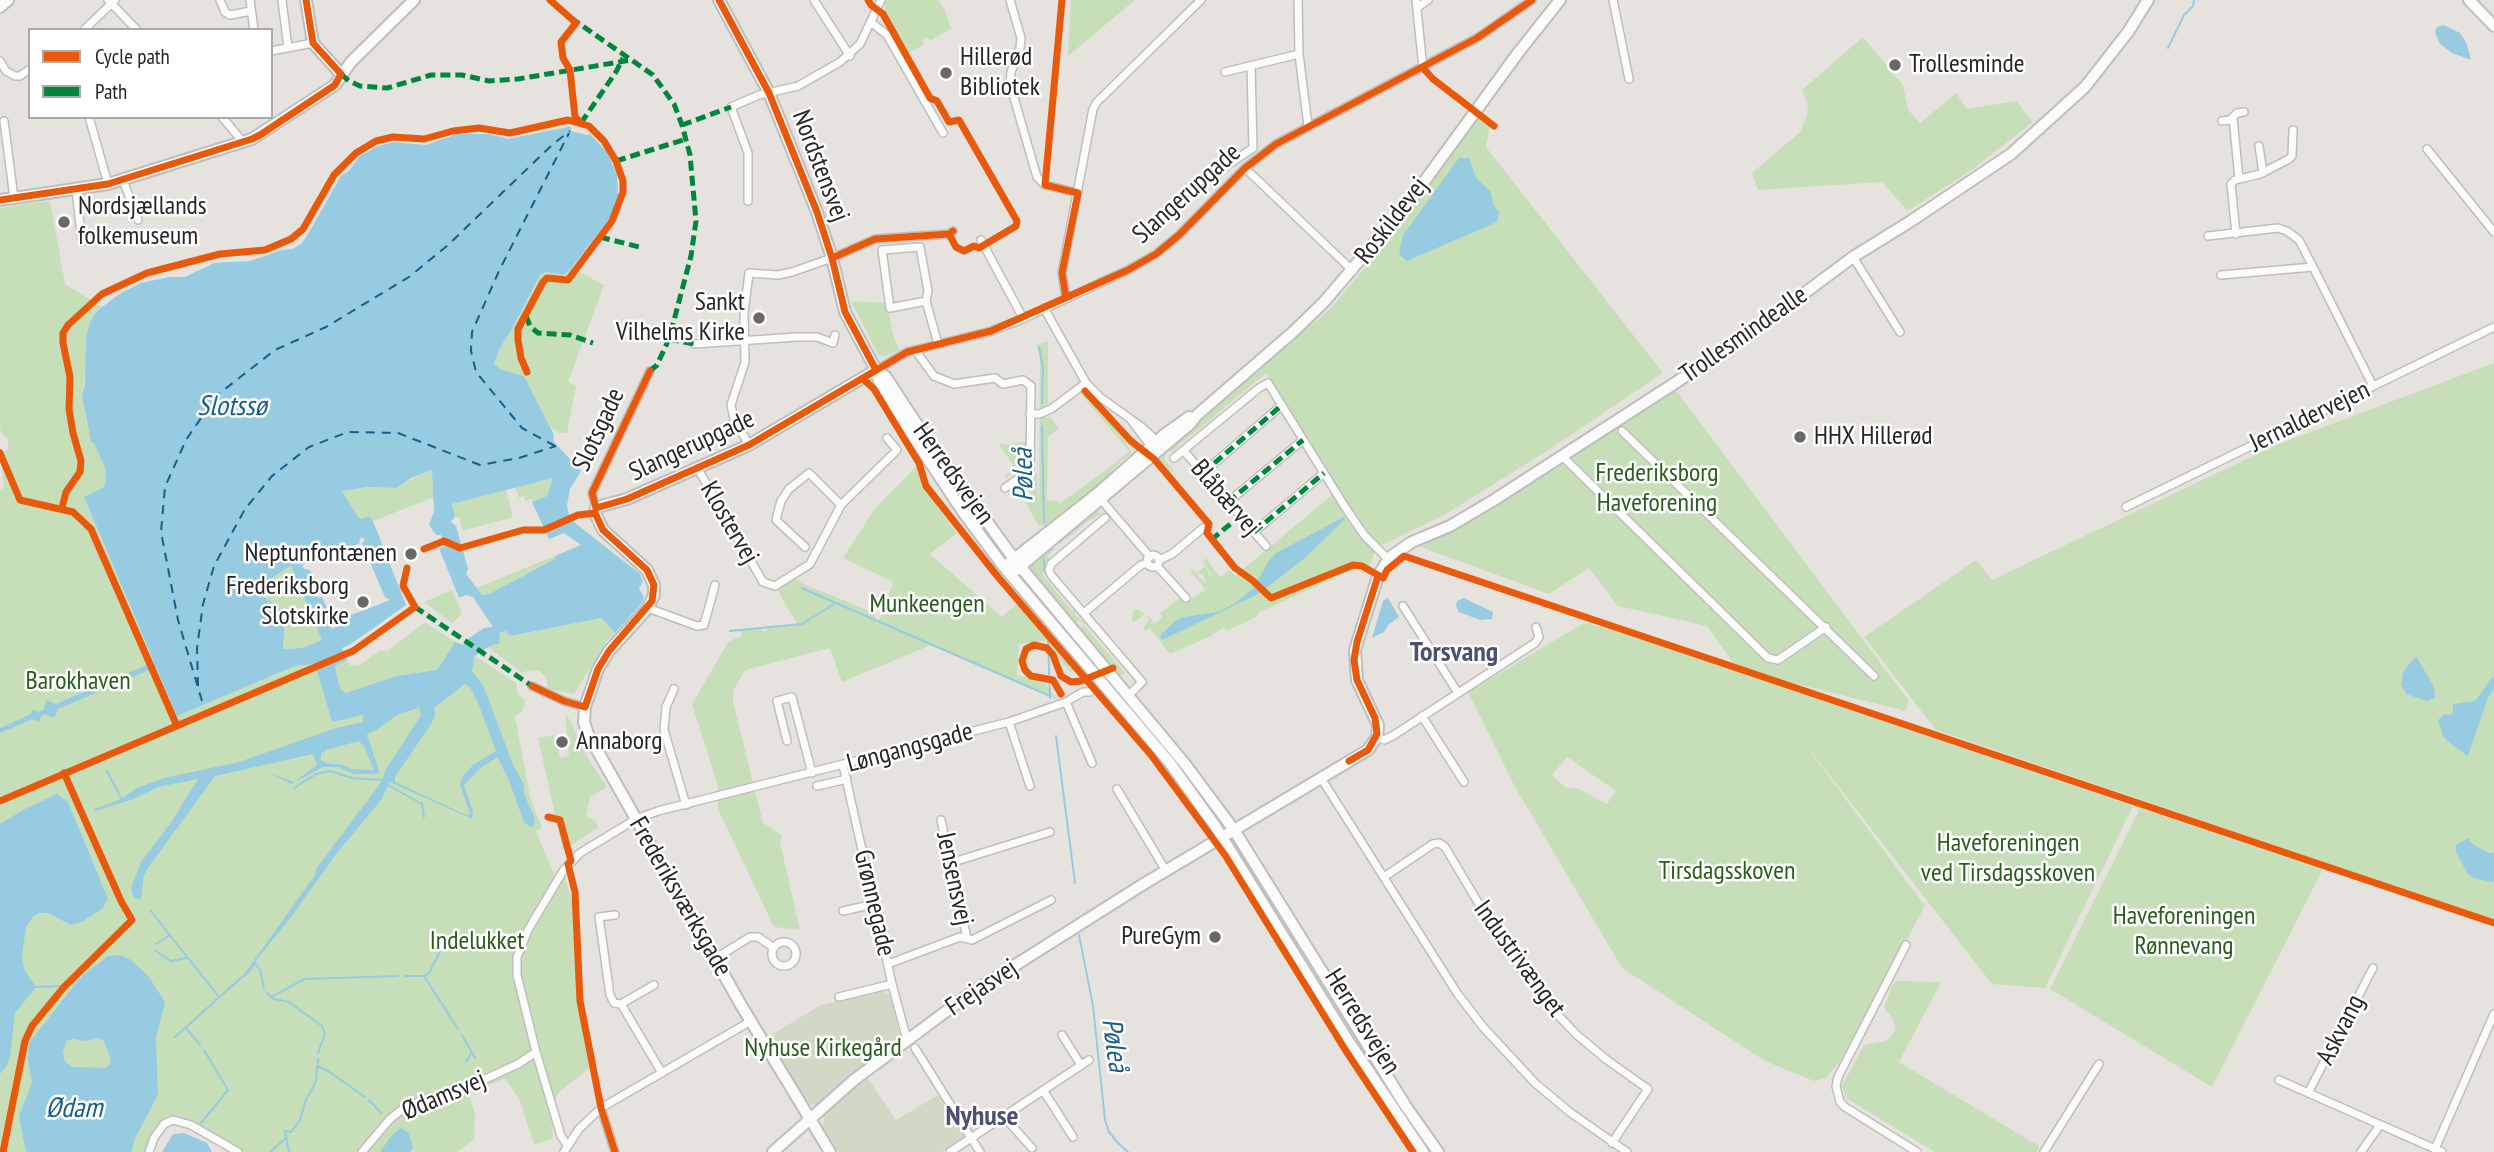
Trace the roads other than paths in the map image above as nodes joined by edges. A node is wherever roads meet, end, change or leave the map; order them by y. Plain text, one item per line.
1 (8, 0) edge
2 (220, 0) edge
3 (250, 0) edge
4 (282, 0) edge
5 (306, 0) edge
6 (414, 0) edge
7 (719, 0) edge
8 (814, 0) edge
9 (881, 0) edge
10 (1010, 0) edge
11 (1201, 0) edge
12 (1298, 0) edge
13 (1428, 0) edge
14 (1532, 0) edge
15 (1560, 0) edge
16 (1613, 0) edge
17 (2148, 0) edge
18 (2469, 0) edge
19 (111, 1) edge
20 (1417, 4) edge
21 (0, 7) edge
22 (251, 11) junction
23 (872, 23) junction
24 (2494, 26) edge
25 (86, 28) edge
26 (134, 28) edge
27 (254, 28) edge
28 (313, 43) junction
29 (288, 48) junction
30 (273, 51) edge
31 (1299, 54) junction
32 (849, 56) junction
33 (0, 61) edge
34 (1251, 66) junction
35 (1423, 68) junction
36 (28, 70) edge
37 (1225, 72) dead end
38 (341, 74) junction
39 (1629, 79) dead end
40 (769, 93) junction
41 (2244, 112) dead end
42 (2233, 118) junction
43 (90, 119) edge
44 (224, 119) edge
45 (4, 121) dead end
46 (2222, 121) dead end
47 (1308, 126) junction
48 (2293, 130) dead end
49 (943, 133) dead end
50 (243, 142) junction
51 (2259, 146) dead end
52 (2427, 149) dead end
53 (1226, 166) dead end
54 (1245, 168) junction
55 (2263, 173) junction
56 (2239, 179) junction
57 (123, 180) junction
58 (108, 184) junction
59 (76, 190) junction
60 (1078, 192) junction
61 (13, 198) junction
62 (0, 200) edge
63 (748, 201) dead end
64 (138, 220) dead end
65 (953, 231) dead end
66 (2494, 232) edge
67 (2236, 234) junction
68 (2208, 236) dead end
69 (981, 240) dead end
70 (82, 242) dead end
71 (1853, 257) junction
72 (832, 258) junction
73 (2313, 267) junction
74 (1353, 271) junction
75 (2221, 275) dead end
76 (1066, 298) junction
77 (926, 301) junction
78 (1044, 308) junction
79 (1023, 318) junction
80 (2494, 327) edge
81 (1900, 332) dead end
82 (835, 335) dead end
83 (744, 341) junction
84 (694, 344) dead end
85 (938, 344) junction
86 (915, 350) junction
87 (876, 370) junction
88 (650, 371) dead end
89 (1086, 383) junction
90 (2373, 386) junction
91 (1282, 405) junction
92 (1030, 414) junction
93 (1622, 430) dead end
94 (887, 438) dead end
95 (1303, 440) junction
96 (749, 445) junction
97 (1155, 446) junction
98 (1184, 451) junction
99 (1562, 456) junction
100 (1174, 458) dead end
101 (698, 469) junction
102 (1203, 473) junction
103 (1324, 473) junction
104 (1005, 488) dead end
105 (1100, 497) junction
106 (1228, 502) junction
107 (841, 505) junction
108 (2126, 507) dead end
109 (596, 511) junction
110 (1105, 518) dead end
111 (1203, 528) dead end
112 (1254, 532) junction
113 (1266, 546) dead end
114 (805, 547) dead end
115 (1388, 559) junction
116 (1149, 560) junction
117 (1018, 563) junction
118 (1158, 563) junction
119 (1007, 571) junction
120 (715, 584) dead end
121 (1186, 598) dead end
122 (1403, 606) dead end
123 (648, 608) junction
124 (1084, 613) junction
125 (1536, 627) dead end
126 (1826, 627) junction
127 (1874, 676) dead end
128 (532, 686) dead end
129 (674, 689) dead end
130 (1090, 692) dead end
131 (1458, 693) junction
132 (1129, 695) junction
133 (1066, 702) junction
134 (585, 707) junction
135 (1422, 716) junction
136 (1009, 722) junction
137 (1377, 737) junction
138 (787, 741) dead end
139 (1092, 763) dead end
140 (843, 765) junction
141 (812, 773) junction
142 (1321, 778) junction
143 (847, 779) junction
144 (1464, 782) dead end
145 (817, 786) dead end
146 (1030, 786) dead end
147 (1117, 789) dead end
148 (686, 804) junction
149 (635, 819) junction
150 (941, 820) dead end
151 (1234, 830) junction
152 (1050, 832) dead end
153 (1223, 838) junction
154 (950, 863) junction
155 (1166, 872) junction
156 (1384, 877) junction
157 (1051, 900) dead end
158 (874, 904) junction
159 (843, 911) dead end
160 (615, 915) dead end
161 (967, 938) junction
162 (1906, 945) dead end
163 (774, 948) dead end
164 (716, 958) junction
165 (888, 964) junction
166 (2373, 968) dead end
167 (892, 984) junction
168 (654, 985) dead end
169 (839, 997) dead end
170 (621, 1004) junction
171 (2494, 1014) edge
172 (751, 1021) junction
173 (1062, 1035) dead end
174 (911, 1044) junction
175 (536, 1052) junction
176 (1089, 1060) dead end
177 (2099, 1064) dead end
178 (1082, 1065) junction
179 (662, 1073) junction
180 (2279, 1080) dead end
181 (1044, 1090) junction
182 (2308, 1093) junction
183 (601, 1108) junction
184 (1003, 1116) junction
185 (810, 1120) junction
186 (2380, 1125) junction
187 (1073, 1137) dead end
188 (971, 1138) junction
189 (1612, 1143) junction
190 (566, 1149) edge
191 (1032, 1149) dead end
192 (2438, 1151) edge
193 (149, 1152) edge
194 (238, 1152) edge
195 (362, 1152) edge
196 (615, 1152) edge
197 (774, 1152) edge
198 (830, 1152) edge
199 (950, 1152) edge
200 (980, 1152) edge
201 (1423, 1152) edge
202 (1438, 1152) edge
203 (1627, 1152) edge
204 (1917, 1152) edge
205 (2045, 1152) edge
206 (2361, 1152) edge

1 - 21 street
2 - 22 street
3 - 22 street
4 - 29 street
5 - 28 street
6 - 38 street
7 - 40 street, Nordstensvej
8 - 32 street
9 - 23 street
10 - 60 street
11 - 60 street
12 - 31 street
13 - 20 street
14 - 35 street, Slangerupgade
15 - 74 street, Roskildevej
16 - 39 street
17 - 71 street, Trollesmindealle
18 - 24 street
19 - 25 street
19 - 26 street
20 - 35 street
22 - 27 street
23 - 32 street
23 - 49 street
28 - 29 street
28 - 38 street
29 - 30 street
31 - 34 street
31 - 47 street
32 - 40 street
33 - 36 street
34 - 37 street
34 - 53 street
35 - 47 street, Slangerupgade
38 - 50 street
40 - 63 street
40 - 72 street, Nordstensvej
41 - 42 street
42 - 46 street
42 - 56 street
43 - 58 street
44 - 50 street
45 - 61 street
47 - 54 street, Slangerupgade
48 - 55 street
50 - 57 street
51 - 55 street
52 - 66 street
54 - 74 street, Slangerupgade
54 - 76 street, Slangerupgade
55 - 56 street
56 - 67 street
57 - 58 street
57 - 64 street
58 - 59 street
59 - 61 street
59 - 70 street
60 - 76 street
61 - 62 street
65 - 72 street
67 - 68 street
67 - 73 street
69 - 79 street
71 - 81 street
71 - 99 street, Trollesmindealle
72 - 83 street
72 - 87 street, Nordstensvej
73 - 75 street
73 - 90 street
74 - 97 street, Roskildevej
76 - 78 street, Slangerupgade
77 - 77 street
77 - 85 street
78 - 79 street, Slangerupgade
78 - 89 street
79 - 85 street, Slangerupgade
80 - 90 street, Jernaldervejen
82 - 83 street
83 - 84 street
83 - 96 street
85 - 86 street, Slangerupgade
86 - 87 street, Slangerupgade
86 - 92 street
87 - 96 street, Slangerupgade
87 - 117 street, Herredsvejen
87 - 119 street, Herredsvejen
88 - 109 street, Slotsgade
89 - 92 street
89 - 97 street
90 - 108 street, Jernaldervejen
91 - 95 street
91 - 98 street
91 - 102 street
92 - 104 street
93 - 126 street
94 - 107 street, Klostervej
95 - 103 street
95 - 106 street
96 - 101 street, Slangerupgade
97 - 105 street, Roskildevej
98 - 100 street
98 - 102 street, Blåbærvej
99 - 115 street, Trollesmindealle
99 - 126 street
101 - 107 street, Klostervej
101 - 109 street, Slangerupgade
102 - 106 street, Blåbærvej
103 - 112 street
103 - 115 street
105 - 116 street
105 - 117 street, Roskildevej
106 - 112 street, Blåbærvej
107 - 114 street, Klostervej
109 - 123 street, Slotsgade
110 - 124 street
111 - 118 street
112 - 113 street, Blåbærvej
115 - 137 street
116 - 118 street
116 - 124 street
117 - 119 street, Roskildevej
117 - 132 street, Herredsvejen
118 - 121 street
119 - 153 street, Herredsvejen
120 - 123 street
122 - 131 street
123 - 134 street, Frederiksværksgade
124 - 132 street
125 - 131 street, Frejasvej
126 - 127 street
128 - 134 street
129 - 148 street
130 - 133 street, Løngangsgade
131 - 135 street, Frejasvej
132 - 151 street, Herredsvejen
133 - 136 street, Løngangsgade
133 - 139 street
134 - 149 street, Frederiksværksgade
135 - 137 street, Frejasvej
135 - 144 street
136 - 140 street, Løngangsgade
136 - 146 street, Løngangsgade
137 - 142 street, Frejasvej
138 - 141 street, Løngangsgade
140 - 141 street, Løngangsgade
140 - 143 street, Grønnegade
141 - 148 street, Løngangsgade
142 - 151 street, Frejasvej
142 - 156 street
143 - 145 street
143 - 158 street, Grønnegade
147 - 155 street
148 - 149 street, Løngangsgade
149 - 164 street, Frederiksværksgade
149 - 175 street, Løngangsgade
150 - 154 street, Jensensvej
151 - 153 street, Frejasvej
151 - 202 street, Herredsvejen
152 - 154 street
153 - 155 street, Frejasvej
153 - 201 street, Herredsvejen
154 - 161 street, Jensensvej
155 - 174 street, Frejasvej
156 - 189 street
156 - 189 street, Industrivænget
157 - 161 street, Jensensvej
158 - 159 street
158 - 165 street, Grønnegade
160 - 170 street
161 - 165 street, Jensensvej
162 - 204 street
163 - 164 street
164 - 172 street, Frederiksværksgade
165 - 167 street, Grønnegade
166 - 182 street, Askvang
167 - 169 street
167 - 174 street, Grønnegade
168 - 170 street
170 - 179 street
171 - 192 street
172 - 179 street
172 - 185 street, Frederiksværksgade
173 - 178 street
174 - 185 street, Frejasvej
174 - 188 street, Grønnegade
175 - 190 street, Løngangsgade
175 - 195 street, Ødamsvej
176 - 178 street
177 - 205 street
178 - 181 street
179 - 183 street
180 - 182 street
181 - 184 street
181 - 187 street
182 - 186 street
183 - 190 street
183 - 196 street
184 - 188 street
184 - 191 street
185 - 197 street, Frejasvej
185 - 198 street, Frederiksværksgade
186 - 192 street
186 - 206 street
188 - 199 street
188 - 200 street, Grønnegade
189 - 203 street
193 - 194 street

